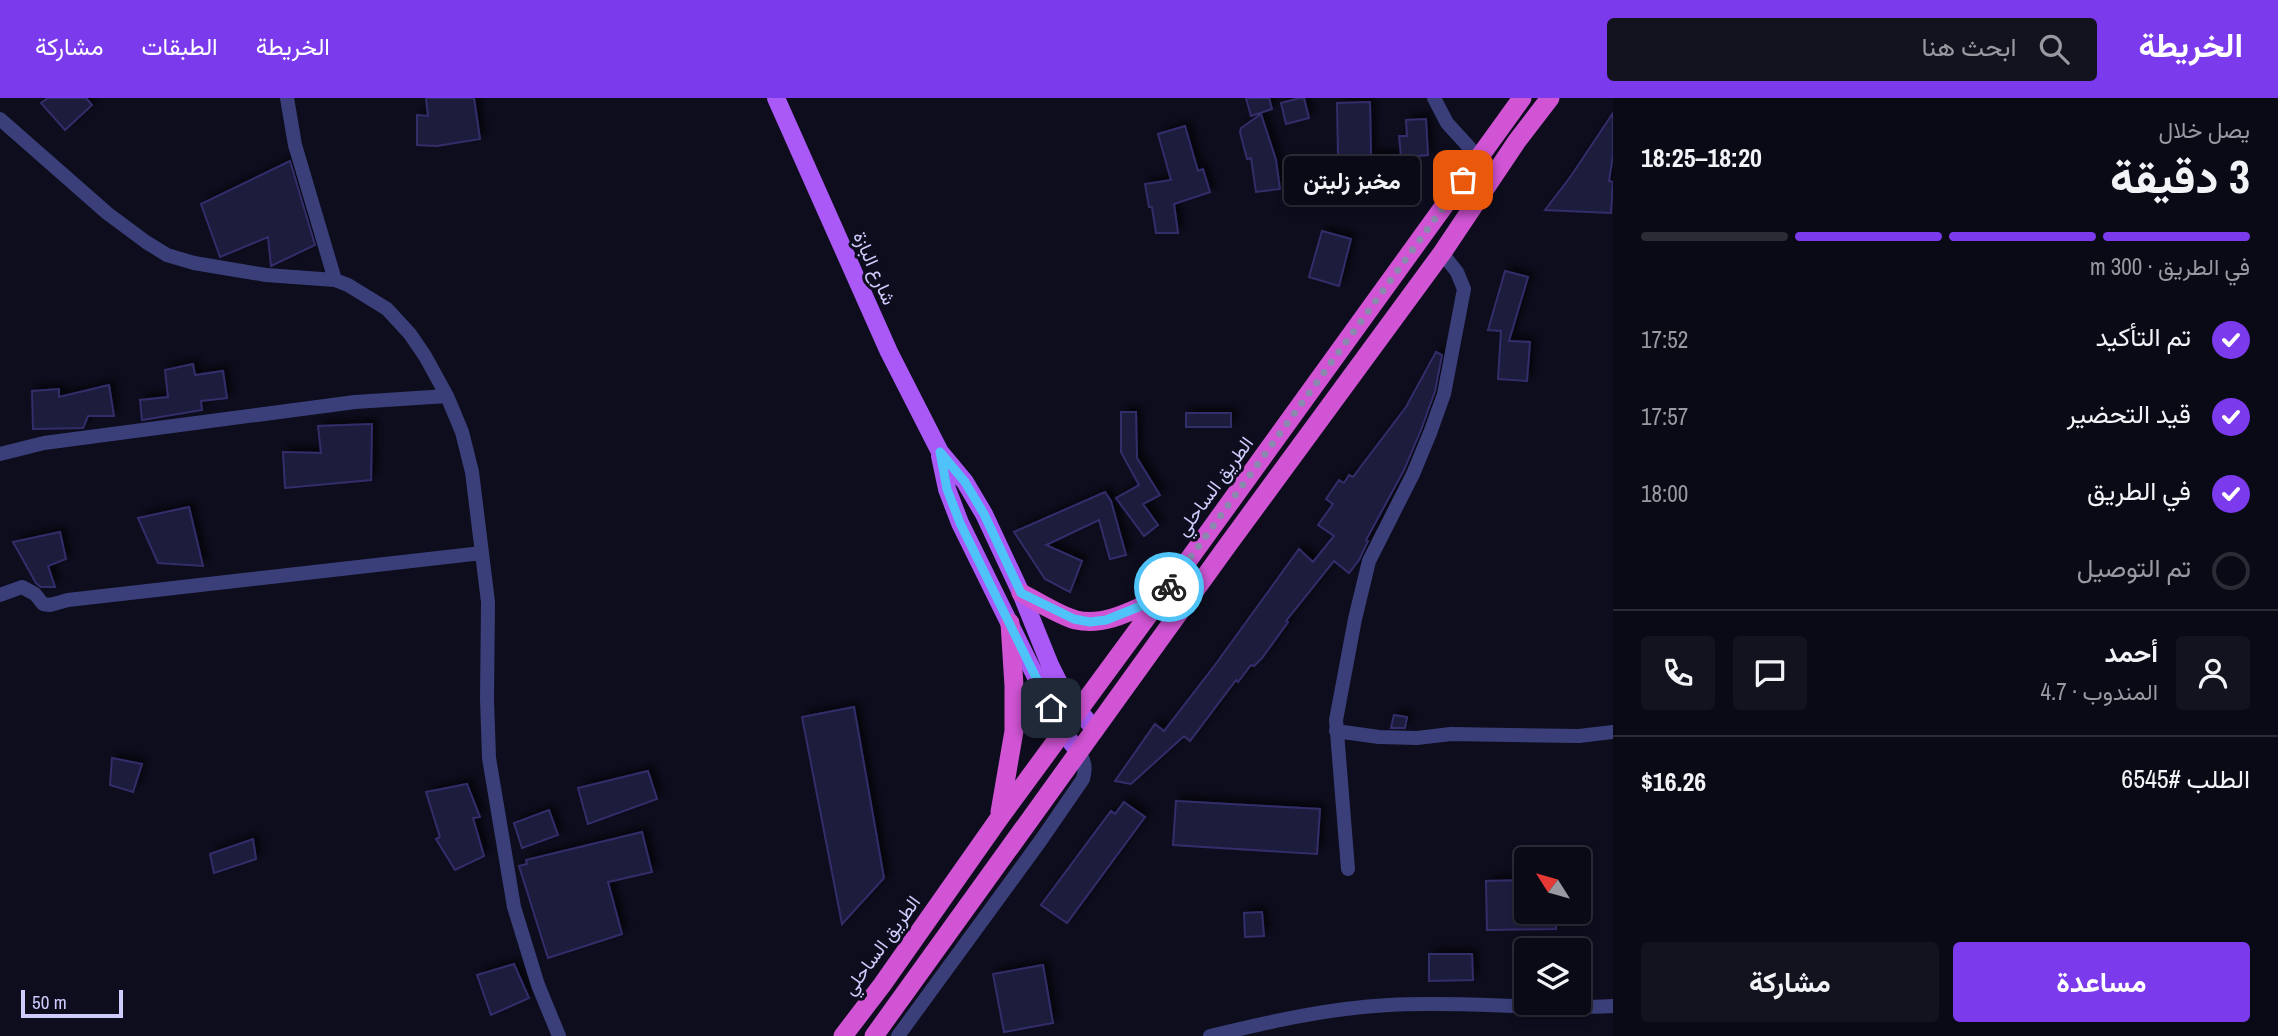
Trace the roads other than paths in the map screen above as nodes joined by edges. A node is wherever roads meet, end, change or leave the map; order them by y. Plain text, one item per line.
1 (287, 98) edge
2 (776, 98) edge
3 (1434, 98) edge
4 (1522, 98) edge
5 (1550, 98) edge
6 (0, 119) edge
7 (1479, 158) junction
8 (1442, 253) junction
9 (335, 280) junction
10 (447, 396) junction
11 (940, 452) junction
12 (0, 454) edge
13 (482, 553) junction
14 (1021, 593) junction
15 (0, 595) edge
16 (1161, 598) junction
17 (1010, 622) junction
18 (1077, 711) junction
19 (1095, 730) junction
20 (1336, 731) junction
21 (1063, 732) junction
22 (1613, 732) edge
23 (1079, 752) junction
24 (998, 820) junction
25 (1348, 869) dead end
26 (1613, 1006) edge
27 (559, 1036) edge
28 (843, 1036) edge
29 (874, 1036) edge
30 (898, 1036) edge
31 (1210, 1036) edge

1 - 9 street
2 - 11 main road, شارع البازة
3 - 7 street
4 - 7 highway, الطريق الساحلي
5 - 8 highway
6 - 9 street
7 - 16 highway, الطريق الساحلي
8 - 19 highway
8 - 20 street
9 - 10 street
10 - 12 street
10 - 13 street
11 - 14 main road, شارع البازة
11 - 17 main road, شارع البازة
13 - 15 street
13 - 27 street
14 - 16 highway
14 - 18 main road, شارع البازة
16 - 18 highway, الطريق الساحلي
17 - 21 main road, شارع البازة
17 - 24 highway
18 - 19 main road, شارع البازة
18 - 21 highway, الطريق الساحلي
19 - 23 highway
20 - 22 street
20 - 25 street
21 - 23 main road, شارع البازة
21 - 24 highway, الطريق الساحلي
23 - 29 highway
23 - 30 street
24 - 28 highway, الطريق الساحلي
26 - 31 street

